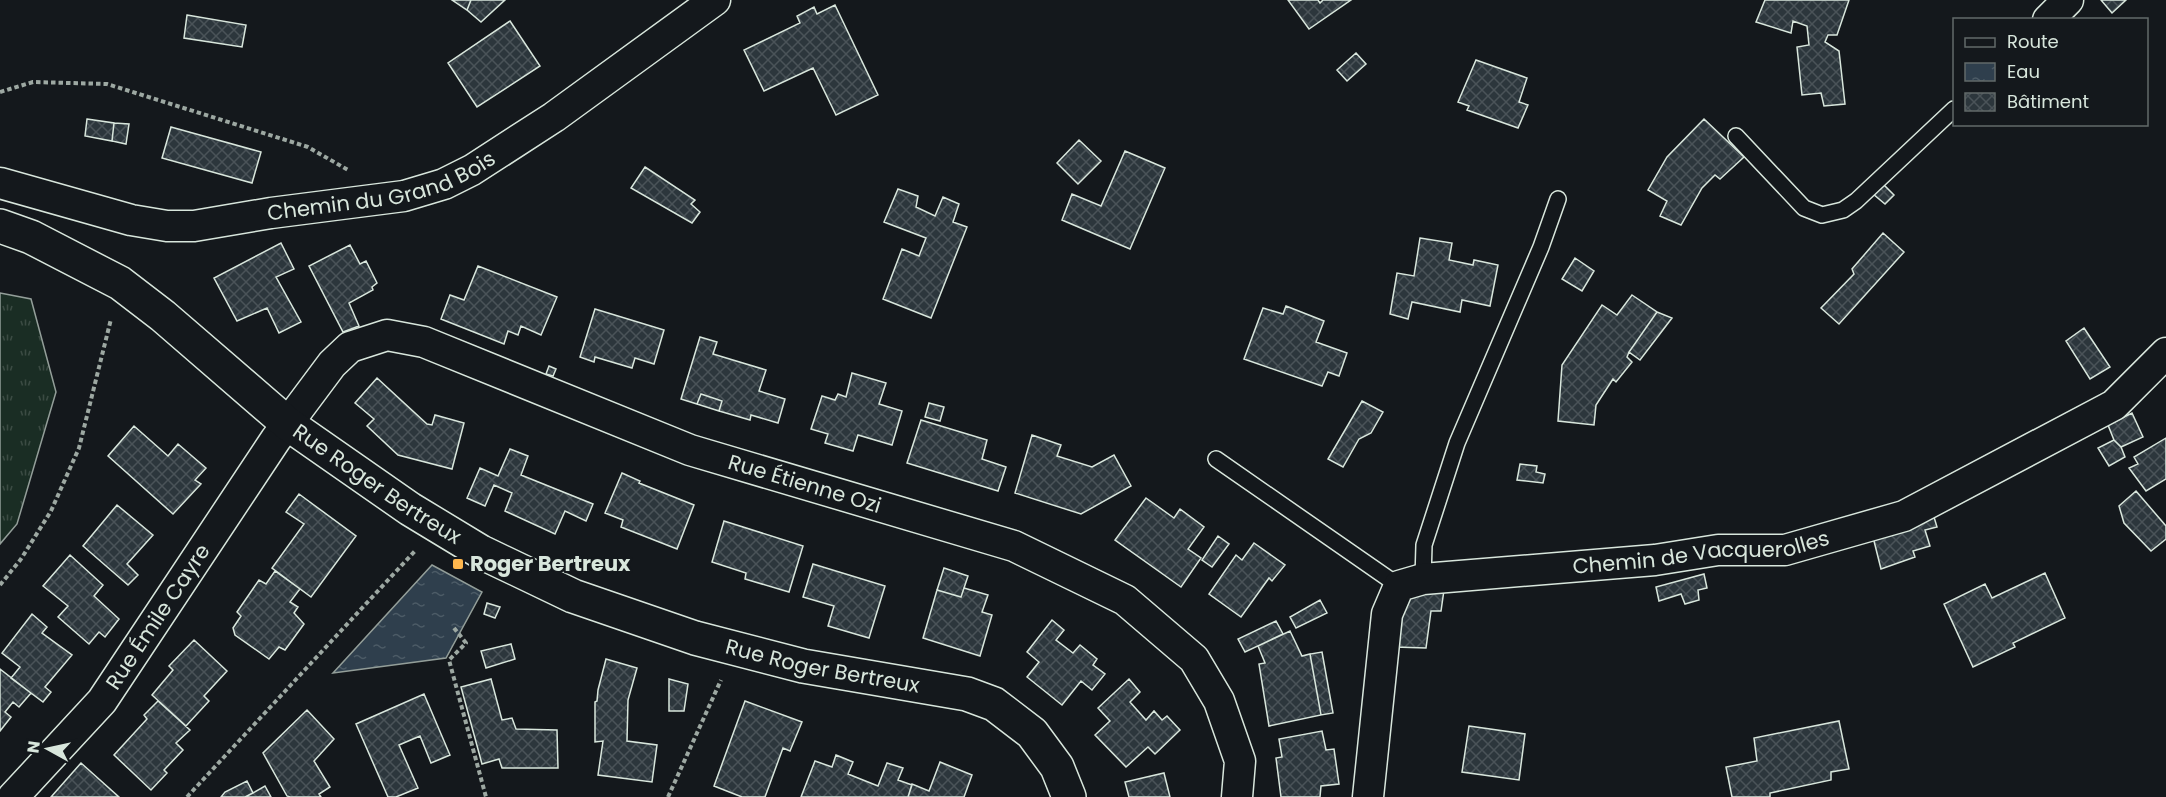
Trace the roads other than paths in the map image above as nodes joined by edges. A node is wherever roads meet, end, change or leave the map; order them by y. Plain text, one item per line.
1 (716, 0) edge
2 (2068, 0) edge
3 (2050, 18) edge
4 (1953, 110) edge
5 (1736, 136) dead end
6 (0, 183) edge
7 (1558, 199) dead end
8 (0, 226) edge
9 (2166, 352) edge
10 (288, 424) junction
11 (1216, 459) dead end
12 (1411, 582) junction
13 (13, 797) edge
14 (1069, 797) edge
15 (1237, 797) edge
16 (1368, 797) edge

1 - 6 street, Chemin du Grand Bois
2 - 3 street
4 - 5 lane
7 - 12 lane
8 - 10 street, Rue Roger Bertreux
9 - 12 street, Chemin de Vacquerolles
10 - 13 street, Rue Émile Cayre
10 - 14 street, Rue Roger Bertreux
10 - 15 street, Rue Étienne Ozi
11 - 12 lane
12 - 16 street

